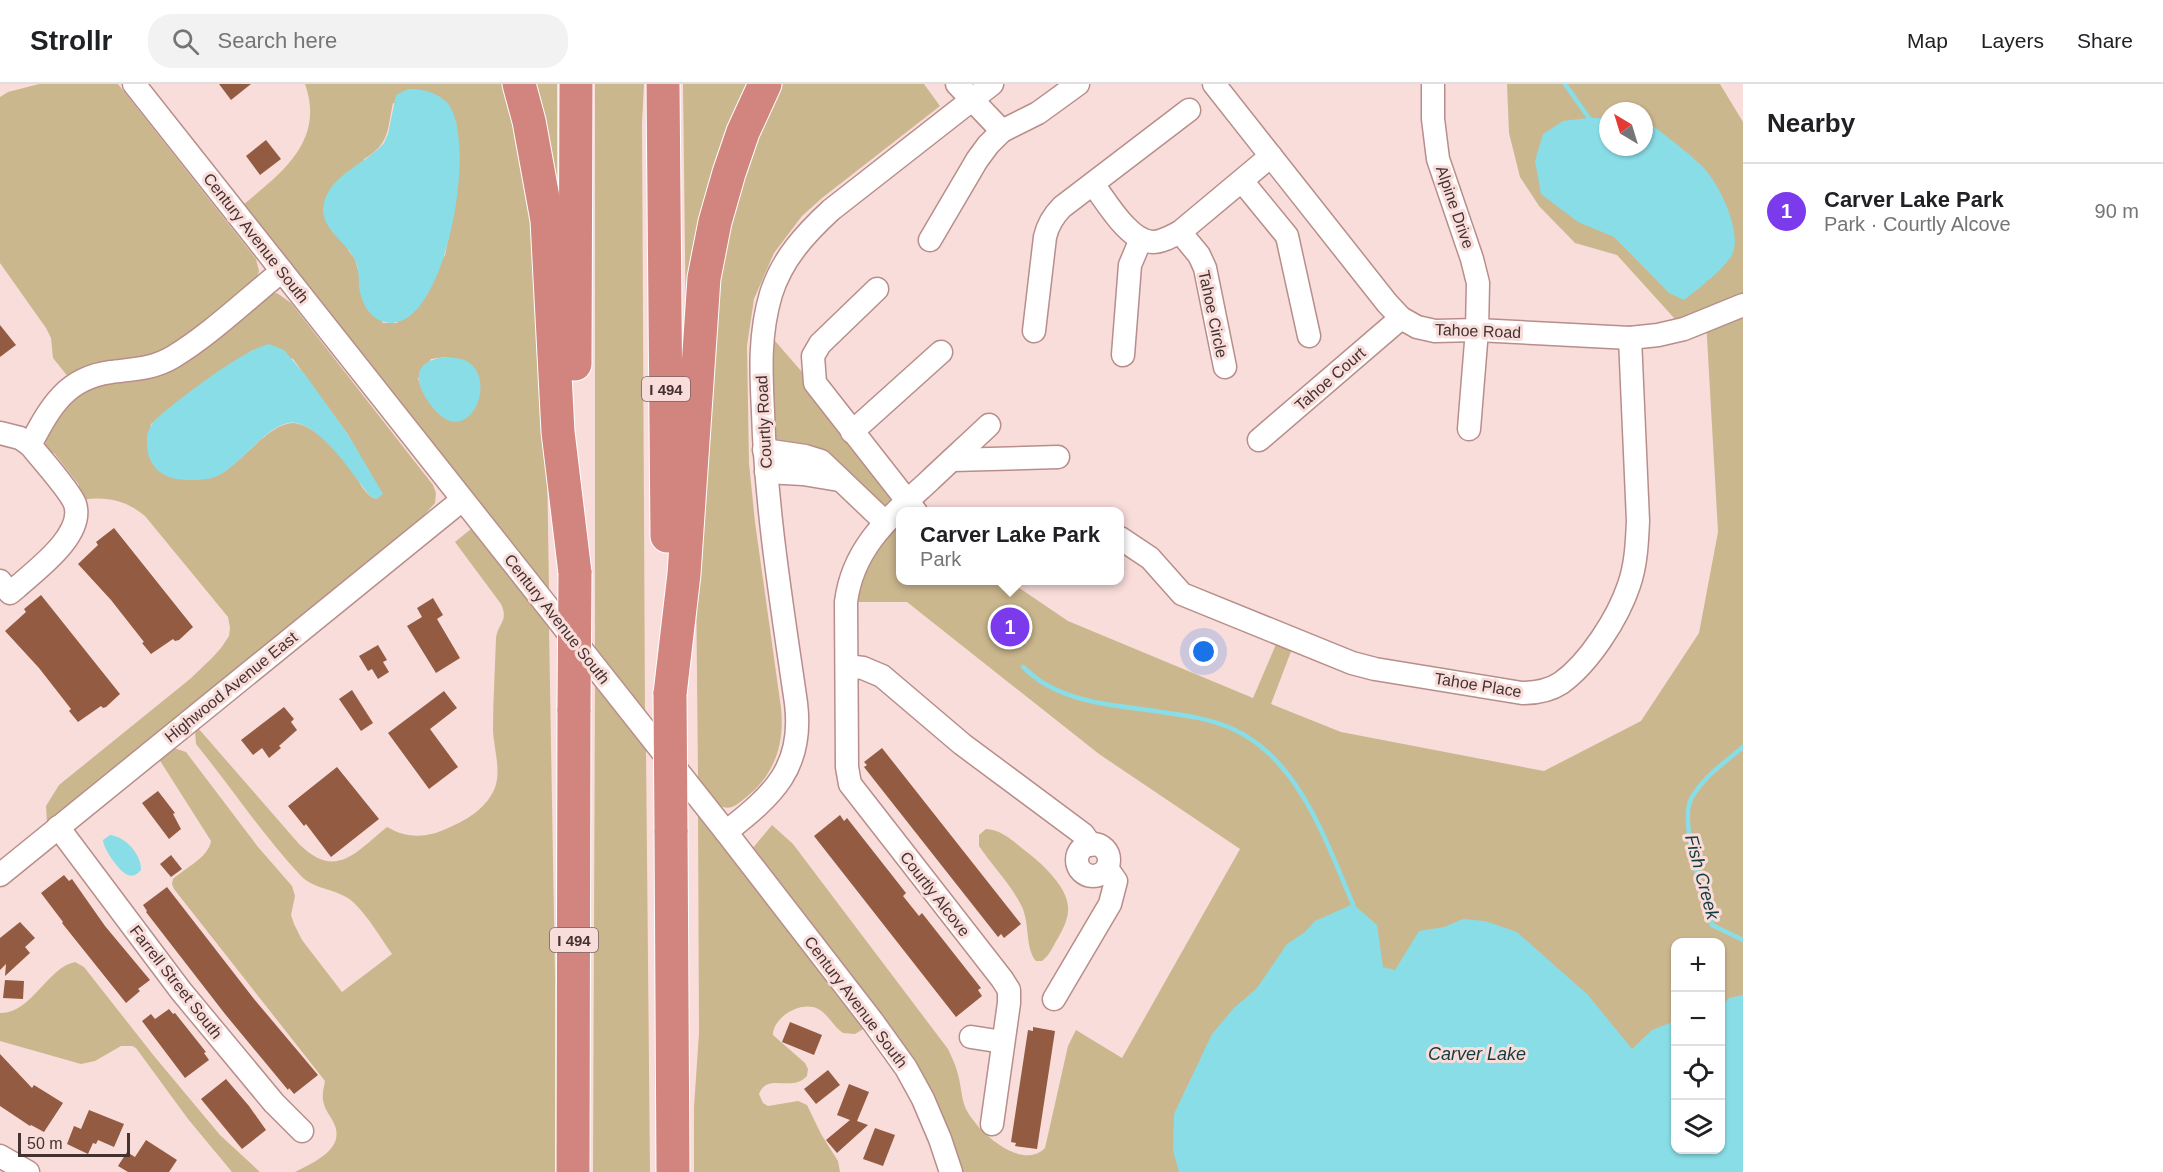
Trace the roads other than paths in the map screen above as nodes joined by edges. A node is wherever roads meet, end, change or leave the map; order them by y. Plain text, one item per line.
1 (134, 84) edge
2 (519, 84) edge
3 (576, 84) edge
4 (663, 84) edge
5 (765, 84) edge
6 (993, 84) edge
7 (1078, 84) edge
8 (1214, 84) edge
9 (1433, 84) edge
10 (965, 92) edge
11 (1189, 110) dead end
12 (1002, 131) junction
13 (1272, 156) junction
14 (1242, 181) junction
15 (1093, 184) junction
16 (1180, 232) junction
17 (1141, 239) junction
18 (930, 240) dead end
19 (282, 271) junction
20 (877, 290) dead end
21 (1743, 305) edge
22 (1401, 318) junction
23 (1477, 330) junction
24 (1034, 331) dead end
25 (1310, 336) dead end
26 (1630, 338) junction
27 (940, 352) dead end
28 (1123, 355) dead end
29 (1225, 367) dead end
30 (989, 425) dead end
31 (1469, 429) dead end
32 (852, 432) junction
33 (0, 433) edge
34 (1259, 441) dead end
35 (30, 445) junction
36 (1058, 457) dead end
37 (952, 460) junction
38 (765, 461) junction
39 (462, 500) junction
40 (912, 506) edge
41 (896, 515) edge
42 (885, 522) junction
43 (1124, 541) edge
44 (575, 573) junction
45 (0, 581) edge
46 (847, 666) junction
47 (670, 694) junction
48 (58, 827) junction
49 (726, 832) junction
50 (0, 875) edge
51 (1054, 999) dead end
52 (971, 1038) dead end
53 (1003, 1042) junction
54 (992, 1124) dead end
55 (302, 1131) dead end
56 (0, 1156) edge
57 (27, 1172) edge
58 (573, 1172) edge
59 (673, 1172) edge
60 (951, 1172) edge

1 - 19 street, Century Avenue South
2 - 44 highway
3 - 44 highway, I 494
4 - 47 highway, I 494
5 - 47 highway
6 - 10 street, Courtly Road
7 - 12 street
8 - 13 street, Tahoe Road
9 - 23 street, Alpine Drive
10 - 12 street
10 - 38 street, Courtly Road
11 - 15 street
12 - 18 street
13 - 14 street
13 - 22 street, Tahoe Road
14 - 16 street
14 - 25 street
15 - 17 street
15 - 24 street
16 - 17 street
16 - 29 street, Tahoe Circle
17 - 28 street
19 - 35 street
19 - 39 street, Century Avenue South
20 - 32 street
21 - 26 street, Tahoe Road
22 - 23 street, Tahoe Road
22 - 34 street, Tahoe Court
23 - 26 street, Tahoe Road
23 - 31 street, Alpine Drive
26 - 43 street, Tahoe Place
27 - 32 street
30 - 37 street, Courtly Alcove
32 - 40 street
33 - 35 street
35 - 45 street
36 - 37 street
37 - 40 street, Courtly Alcove
38 - 42 street
38 - 49 street, Courtly Road
39 - 48 street, Highwood Avenue East
39 - 49 street, Century Avenue South
41 - 42 street, Courtly Alcove
42 - 46 street, Courtly Alcove
44 - 58 highway, I 494, bridge
46 - 51 street
46 - 53 street, Courtly Alcove
47 - 59 highway, I 494, bridge
48 - 50 street, Highwood Avenue East
48 - 55 street, Farrell Street South
49 - 60 street, Century Avenue South
52 - 53 street
53 - 54 street, Courtly Alcove
56 - 57 street

